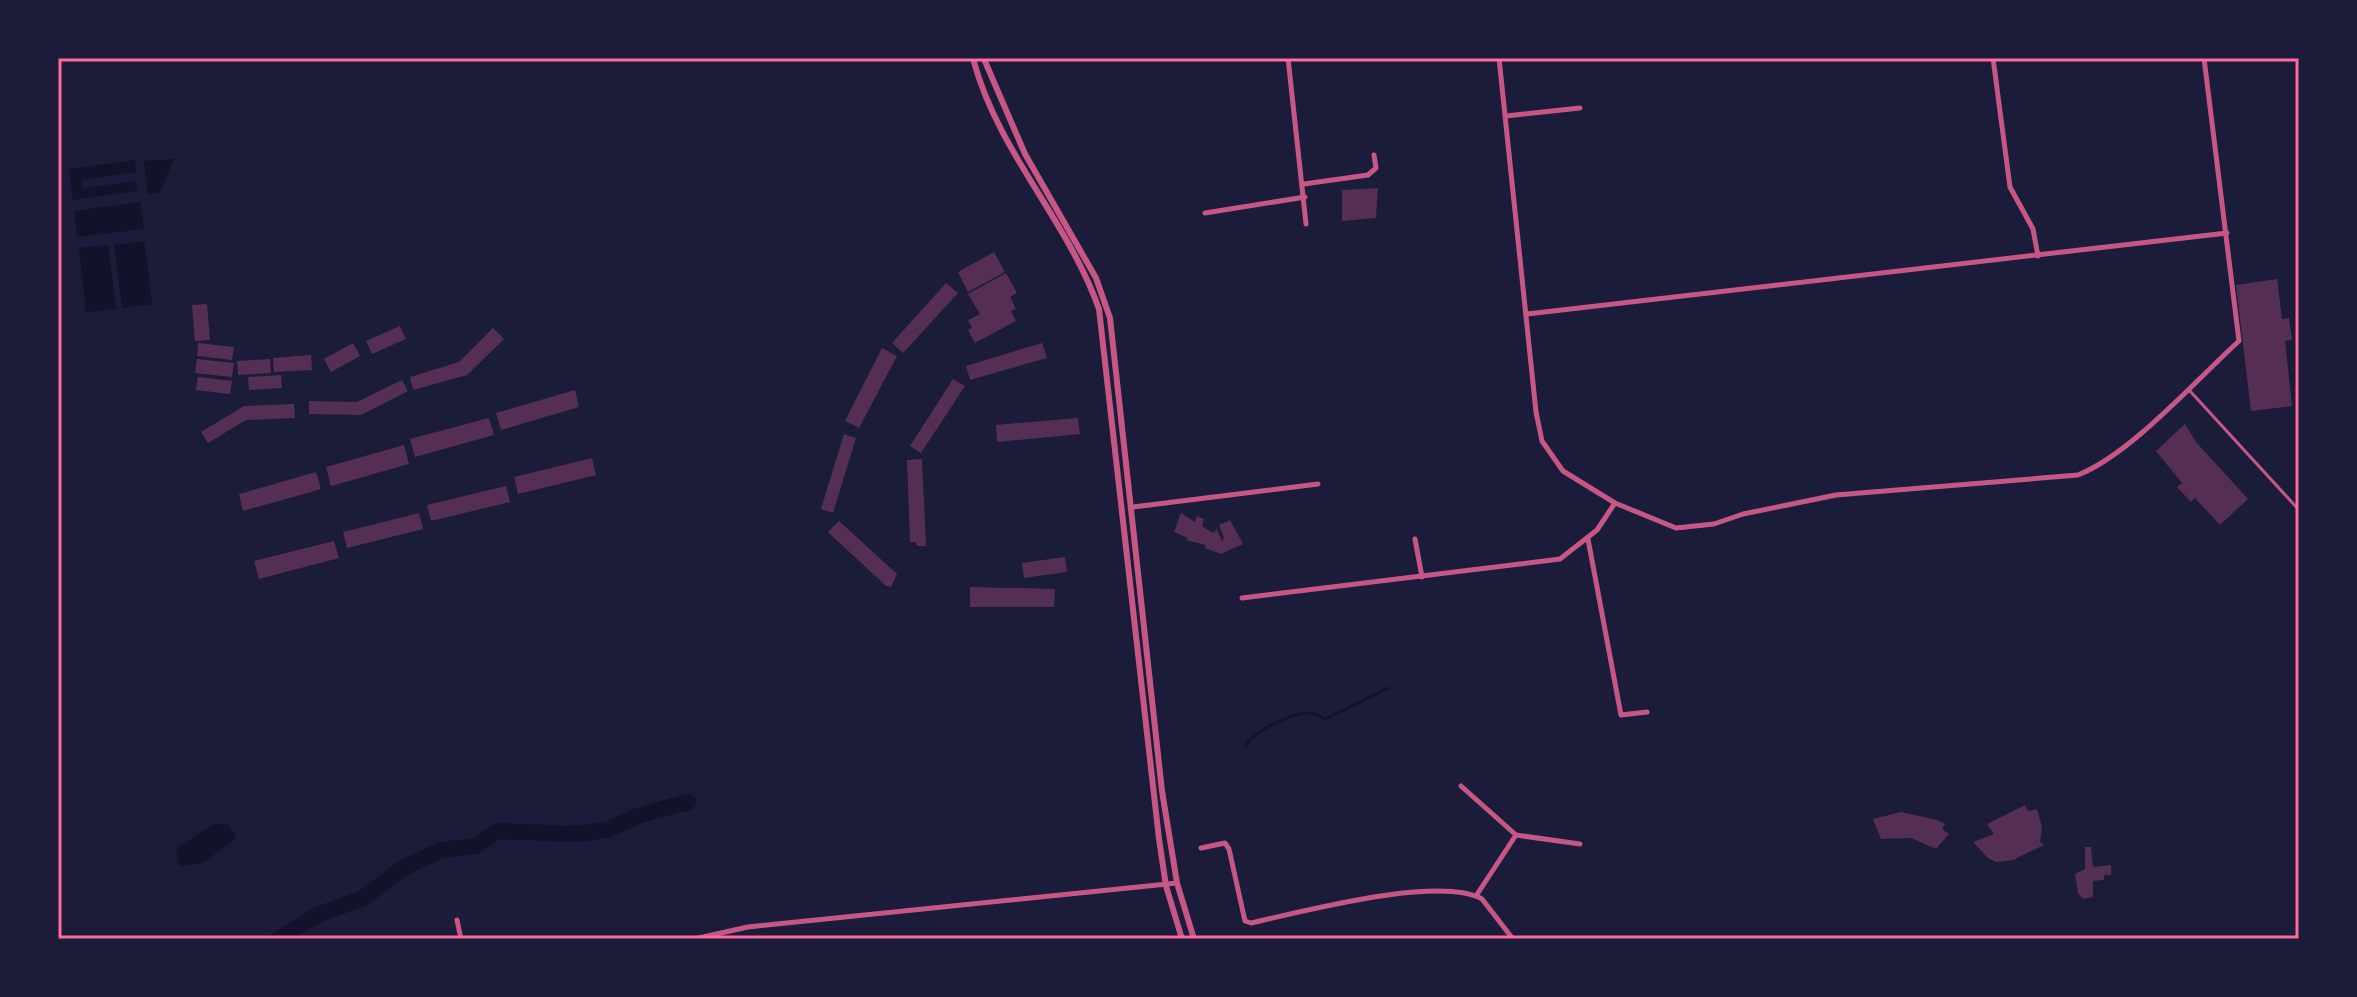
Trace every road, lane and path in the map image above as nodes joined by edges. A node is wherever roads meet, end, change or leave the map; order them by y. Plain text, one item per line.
1 (1288, 58) edge
2 (1499, 58) edge
3 (1993, 58) edge
4 (2204, 58) edge
5 (984, 59) edge
6 (972, 60) edge
7 (1580, 108) dead end
8 (1506, 116) junction
9 (1374, 155) dead end
10 (1304, 184) junction
11 (1305, 197) junction
12 (1205, 213) dead end
13 (1306, 224) dead end
14 (2227, 233) junction
15 (2038, 256) junction
16 (1527, 314) junction
17 (2187, 389) junction
18 (1318, 484) dead end
19 (1615, 503) junction
20 (1133, 507) junction
21 (2299, 510) edge
22 (1587, 538) junction
23 (1415, 539) dead end
24 (1422, 577) junction
25 (1141, 585) junction
26 (1132, 587) junction
27 (1242, 598) dead end
28 (1647, 712) dead end
29 (1461, 786) dead end
30 (1516, 835) junction
31 (1580, 844) dead end
32 (1201, 848) dead end
33 (1177, 883) junction
34 (1166, 886) junction
35 (1476, 896) junction
36 (457, 920) dead end
37 (461, 939) edge
38 (694, 939) edge
39 (1182, 939) edge
40 (1194, 939) edge
41 (1513, 939) edge

1 - 10 street
2 - 8 street
3 - 15 street
4 - 14 street
5 - 6 street
5 - 20 street
6 - 26 street
7 - 8 street
8 - 16 street
9 - 10 street
10 - 11 street
11 - 12 street
11 - 13 street
14 - 15 street
14 - 17 street
15 - 16 street
16 - 19 street
17 - 19 street
17 - 21 lane
18 - 20 street
19 - 22 street
20 - 25 street
22 - 24 street
22 - 28 street
23 - 24 street
24 - 27 street
25 - 26 street
25 - 33 street
26 - 34 street
29 - 30 street
30 - 31 street
30 - 35 street
32 - 35 street
33 - 34 street
33 - 40 street
34 - 38 street
34 - 39 street
35 - 41 street
36 - 37 street

